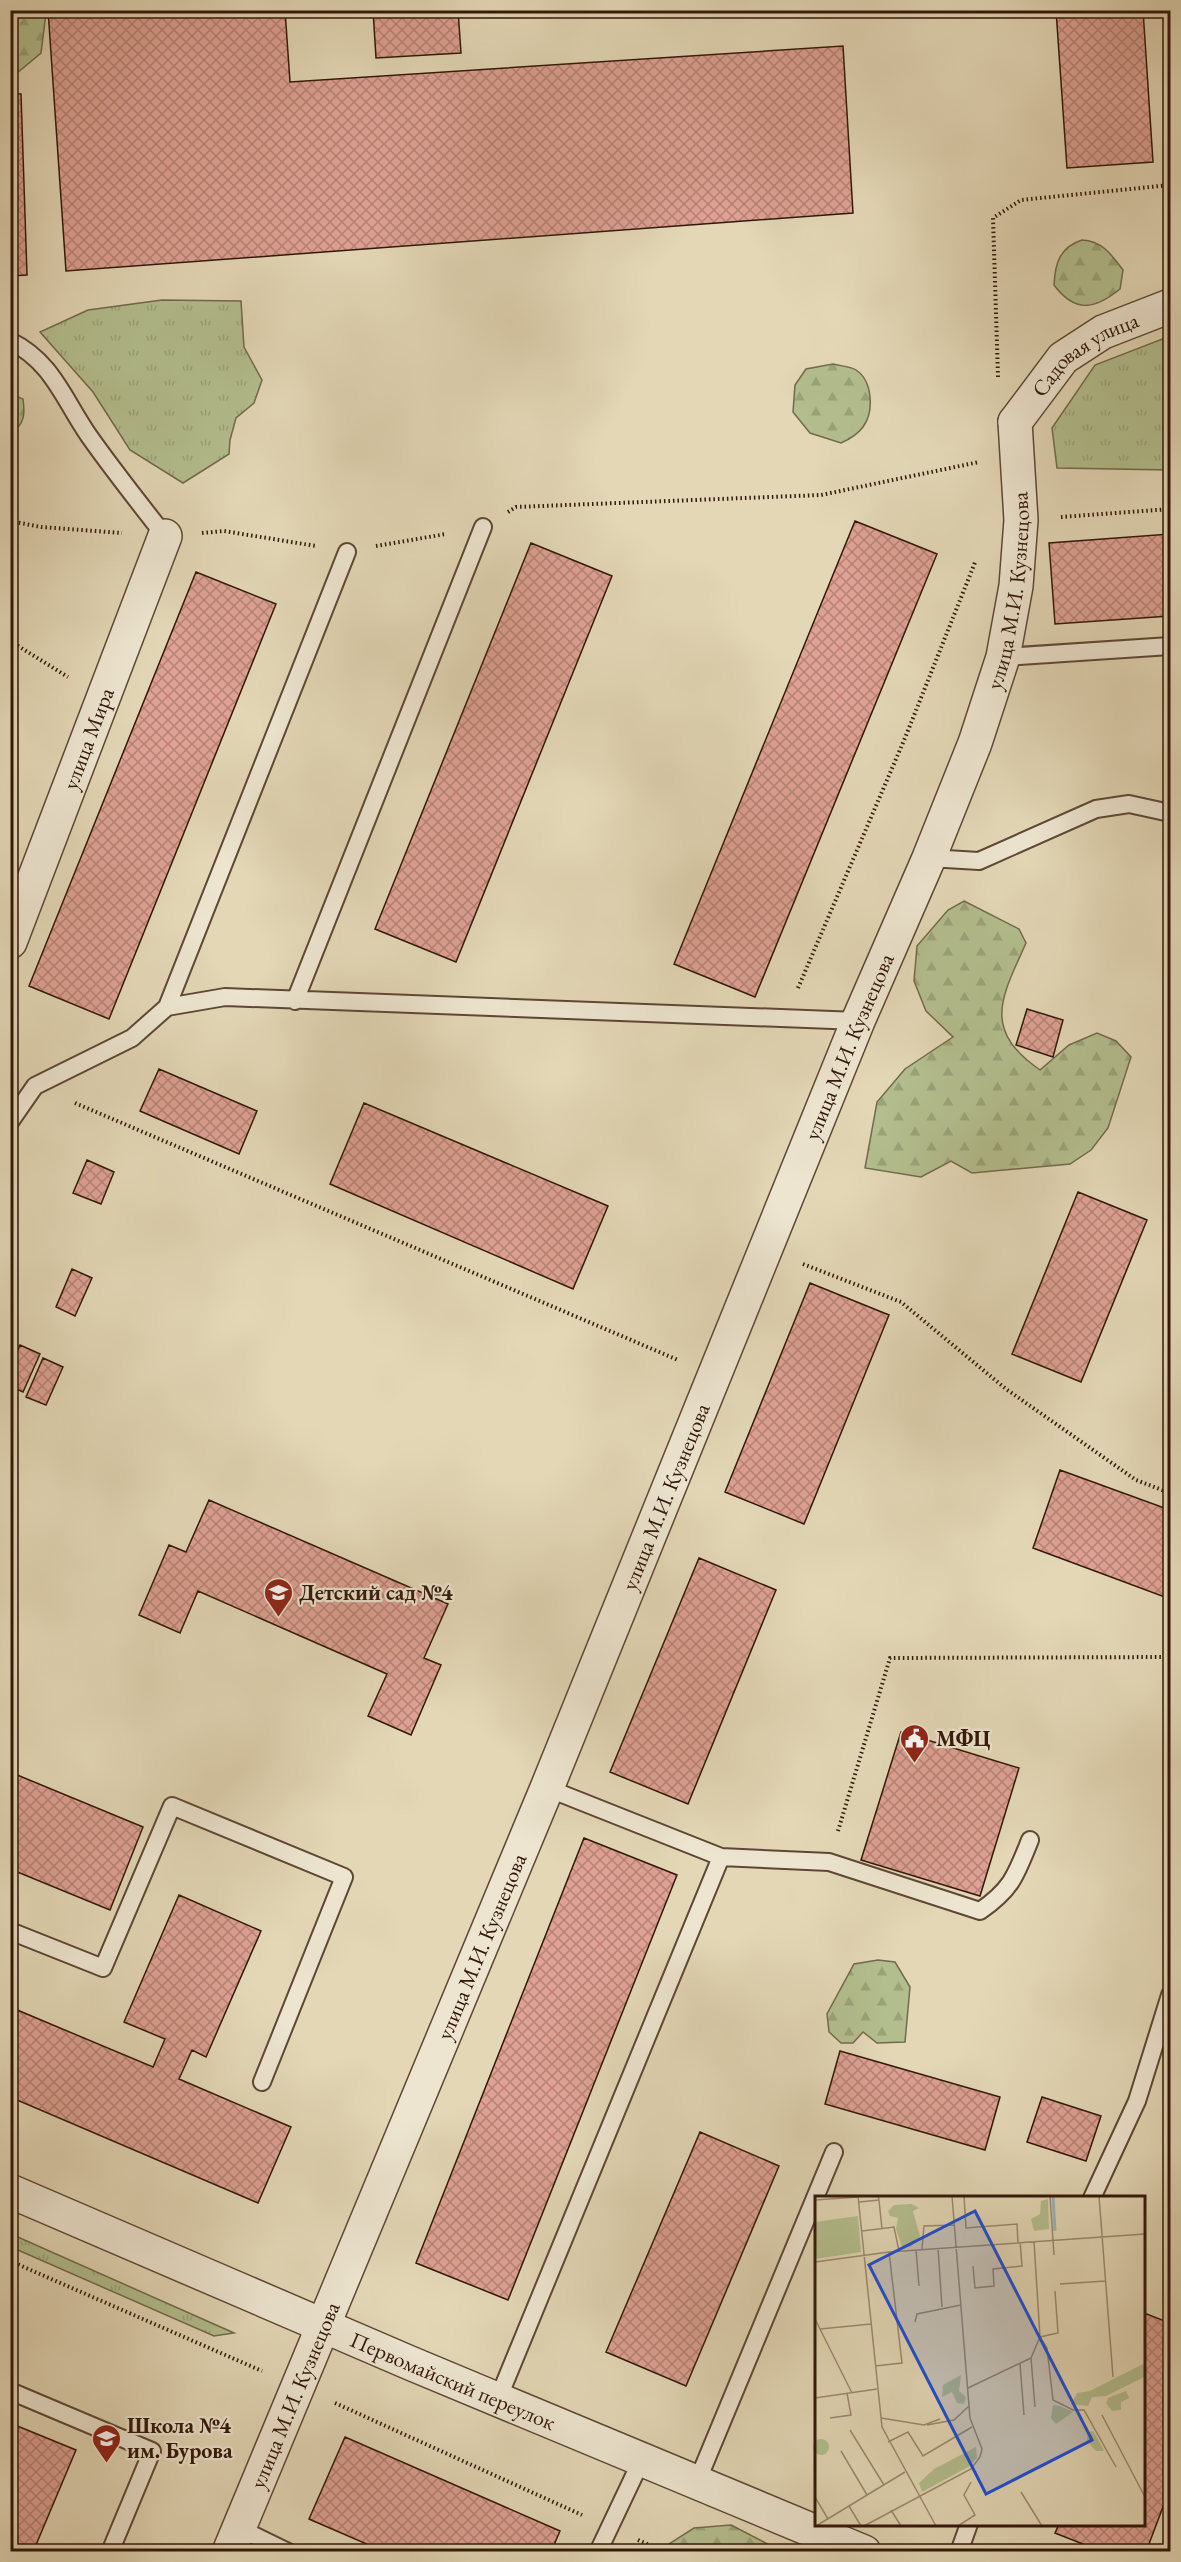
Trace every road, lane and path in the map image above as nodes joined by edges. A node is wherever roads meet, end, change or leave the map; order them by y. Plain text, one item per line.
1 (1170, 185) edge
2 (1170, 306) edge
3 (10, 341) edge
4 (1016, 438) junction
5 (1170, 509) edge
6 (1021, 520) junction
7 (10, 521) edge
8 (483, 527) junction
9 (165, 536) junction
10 (980, 550) dead end
11 (347, 552) junction
12 (10, 641) edge
13 (1170, 646) edge
14 (1003, 657) junction
15 (102, 698) junction
16 (1170, 813) edge
17 (929, 858) junction
18 (10, 942) edge
19 (296, 1001) junction
20 (167, 1007) junction
21 (785, 1018) junction
22 (858, 1021) junction
23 (35, 1086) junction
24 (10, 1122) edge
25 (766, 1250) junction
26 (714, 1375) junction
27 (1170, 1493) edge
28 (1170, 1658) edge
29 (547, 1788) junction
30 (1030, 1840) dead end
31 (721, 1857) junction
32 (829, 1862) junction
33 (10, 1931) edge
34 (1170, 1995) edge
35 (262, 2082) dead end
36 (834, 2152) dead end
37 (10, 2191) edge
38 (816, 2196) edge
39 (1093, 2196) edge
40 (815, 2198) edge
41 (10, 2261) edge
42 (323, 2325) junction
43 (297, 2386) junction
44 (10, 2391) edge
45 (498, 2399) junction
46 (642, 2459) junction
47 (697, 2482) junction
48 (968, 2526) edge
49 (610, 2528) junction
50 (234, 2540) edge
51 (854, 2550) edge
52 (110, 2552) edge
53 (288, 2552) edge
54 (598, 2552) edge
55 (665, 2552) edge
56 (959, 2552) edge

1 - 4 path
2 - 4 street, Садовая улица
3 - 9 lane
4 - 6 street, улица М.И. Кузнецова
4 - 8 path
5 - 6 path
6 - 14 street, улица М.И. Кузнецова
7 - 9 path
8 - 11 path
8 - 19 lane
9 - 11 path
9 - 15 street, улица Мира
10 - 21 path
11 - 20 lane
12 - 15 path
13 - 14 lane
14 - 17 street, улица М.И. Кузнецова
15 - 18 street, улица Мира
16 - 17 lane
17 - 22 street, улица М.И. Кузнецова
19 - 20 lane
19 - 21 lane
20 - 23 lane
21 - 22 lane
22 - 25 street, улица М.И. Кузнецова
23 - 24 lane
23 - 26 path
25 - 26 street, улица М.И. Кузнецова
25 - 27 path
26 - 29 street, улица М.И. Кузнецова
28 - 32 path
29 - 31 lane
29 - 42 street, улица М.И. Кузнецова
30 - 32 lane
31 - 32 lane
31 - 45 lane
33 - 35 lane
34 - 39 lane
36 - 38 lane
37 - 42 street, Первомайский переулок
40 - 47 lane
41 - 43 path
42 - 43 street, улица М.И. Кузнецова
42 - 45 street, Первомайский переулок
43 - 49 path
43 - 50 street, улица М.И. Кузнецова
44 - 52 lane
45 - 46 street, Первомайский переулок
46 - 47 street, Первомайский переулок
46 - 49 lane
47 - 51 street, Первомайский переулок
48 - 56 lane
49 - 54 lane
49 - 55 path
50 - 53 lane

